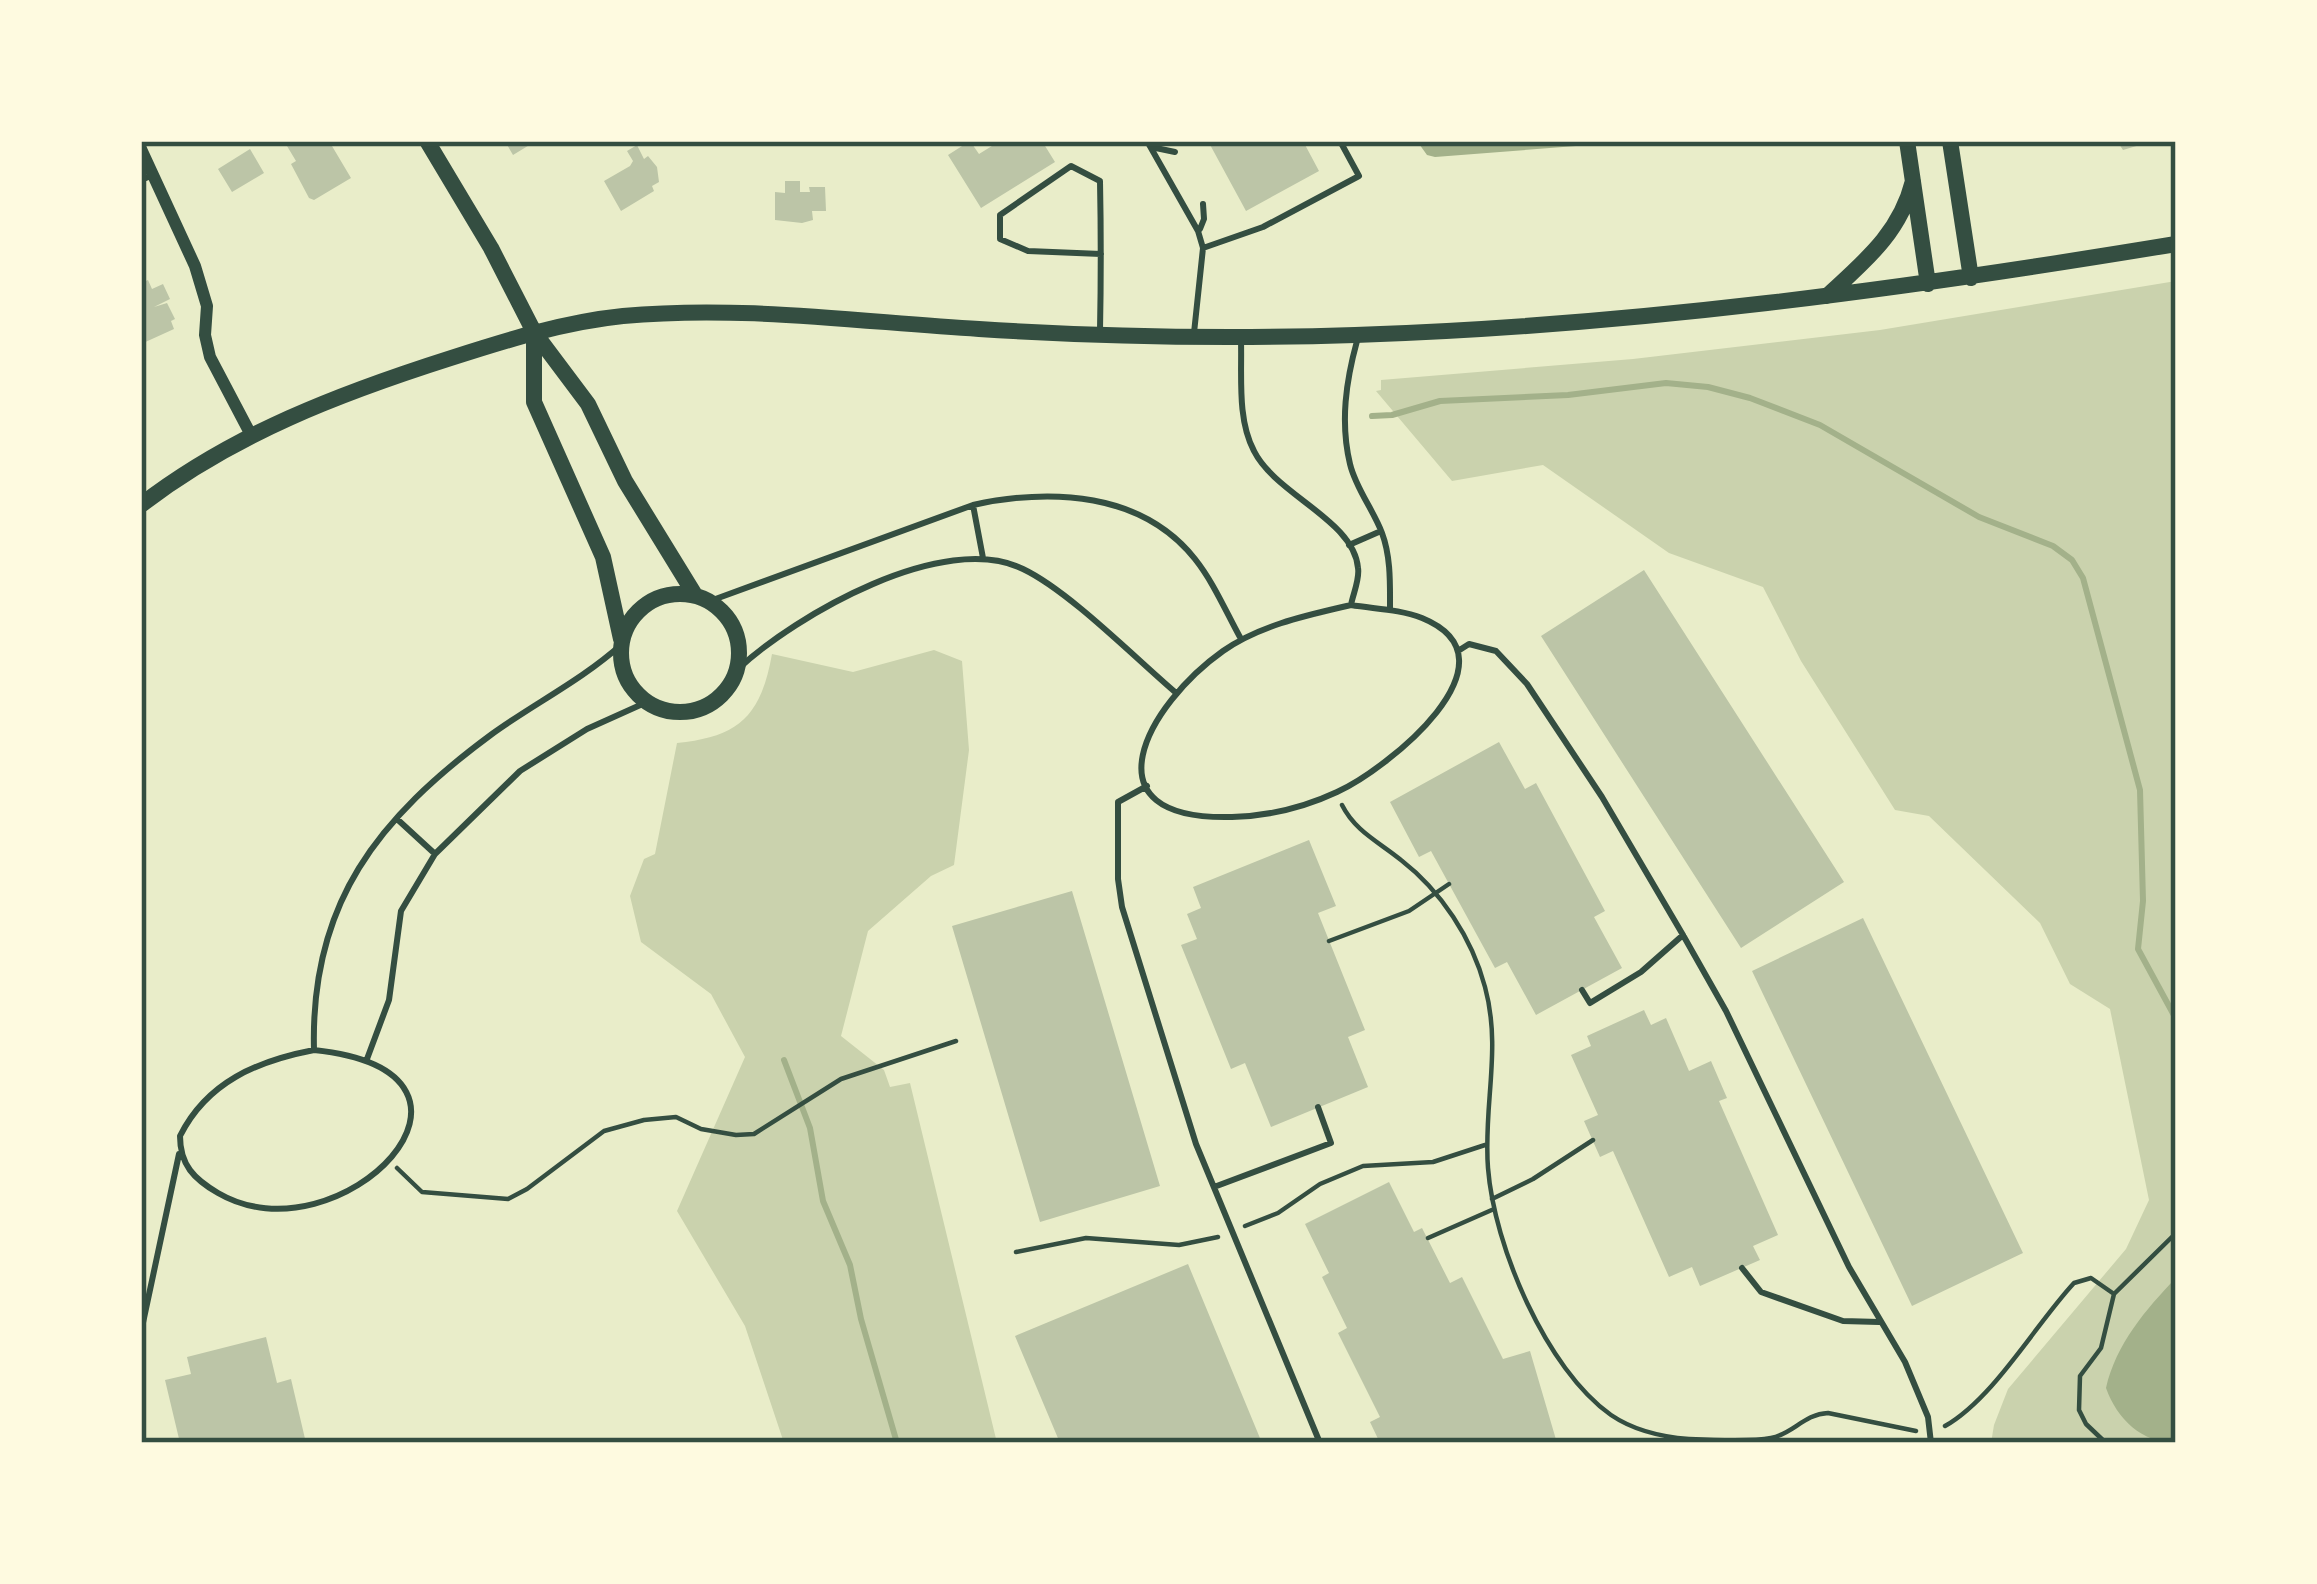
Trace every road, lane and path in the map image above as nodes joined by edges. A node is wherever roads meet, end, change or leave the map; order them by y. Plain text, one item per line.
1 (427, 141) edge
2 (1340, 141) edge
3 (1907, 141) edge
4 (1950, 141) edge
5 (1149, 144) edge
6 (141, 149) edge
7 (1175, 152) dead end
8 (147, 177) edge
9 (1913, 181) junction
10 (1204, 204) dead end
11 (1198, 231) junction
12 (2176, 244) edge
13 (1203, 248) junction
14 (1101, 254) junction
15 (1971, 278) junction
16 (1928, 284) junction
17 (1828, 296) junction
18 (534, 332) junction
19 (1100, 335) junction
20 (1358, 335) junction
21 (1193, 336) junction
22 (1240, 337) junction
23 (250, 435) junction
24 (974, 505) junction
25 (141, 506) edge
26 (1382, 531) junction
27 (1349, 545) junction
28 (983, 558) junction
29 (702, 598) junction
30 (1351, 604) junction
31 (1390, 609) junction
32 (1240, 639) junction
33 (622, 644) junction
34 (1458, 651) junction
35 (738, 669) junction
36 (1176, 693) junction
37 (647, 702) junction
38 (1147, 786) junction
39 (1336, 793) junction
40 (398, 819) junction
41 (435, 854) junction
42 (1450, 884) dead end
43 (1436, 894) junction
44 (1683, 935) junction
45 (1329, 941) dead end
46 (1582, 990) dead end
47 (956, 1041) dead end
48 (314, 1050) junction
49 (368, 1059) junction
50 (1318, 1107) dead end
51 (1593, 1140) dead end
52 (1487, 1144) junction
53 (180, 1151) junction
54 (390, 1162) junction
55 (1214, 1187) junction
56 (1492, 1199) junction
57 (1494, 1209) junction
58 (1232, 1231) junction
59 (2176, 1233) edge
60 (1428, 1238) dead end
61 (1016, 1252) dead end
62 (1742, 1268) dead end
63 (2114, 1294) junction
64 (1879, 1322) junction
65 (141, 1332) edge
66 (1929, 1430) junction
67 (1320, 1443) edge
68 (1931, 1443) edge
69 (2106, 1443) edge

1 - 18 main road
2 - 13 lane
3 - 9 main road
4 - 15 main road
5 - 7 lane
5 - 11 lane
6 - 8 street
8 - 23 street
9 - 16 main road
9 - 17 main road
10 - 11 lane
11 - 13 lane
12 - 15 main road
13 - 21 lane
14 - 14 lane
14 - 19 lane
15 - 16 main road
16 - 17 main road
17 - 20 main road
18 - 19 main road
18 - 23 main road
18 - 29 main road
18 - 33 main road
19 - 21 main road
20 - 22 main road
20 - 26 lane
21 - 22 main road
22 - 27 lane
23 - 25 main road
24 - 28 lane
24 - 29 lane
24 - 32 lane
26 - 27 lane
26 - 31 lane
27 - 30 lane
28 - 35 lane
28 - 36 lane
29 - 33 main road
29 - 35 main road
30 - 31 lane
30 - 32 lane
31 - 34 lane
32 - 36 lane
33 - 37 main road
33 - 40 lane
34 - 39 lane
34 - 44 lane
35 - 37 main road
36 - 38 lane
37 - 41 lane
38 - 39 lane
38 - 55 lane
39 - 43 path
40 - 41 lane
40 - 48 lane
41 - 49 lane
42 - 43 path
43 - 45 path
43 - 52 path
44 - 46 lane
44 - 64 lane
47 - 54 path
48 - 49 lane
48 - 53 lane
49 - 54 lane
50 - 55 lane
51 - 56 path
52 - 56 path
52 - 58 path
53 - 54 lane
53 - 65 lane
55 - 58 lane
56 - 57 path
57 - 60 path
57 - 66 path
58 - 61 path
58 - 67 lane
59 - 63 path
62 - 64 lane
63 - 66 path
63 - 69 path
64 - 66 lane
66 - 68 lane

